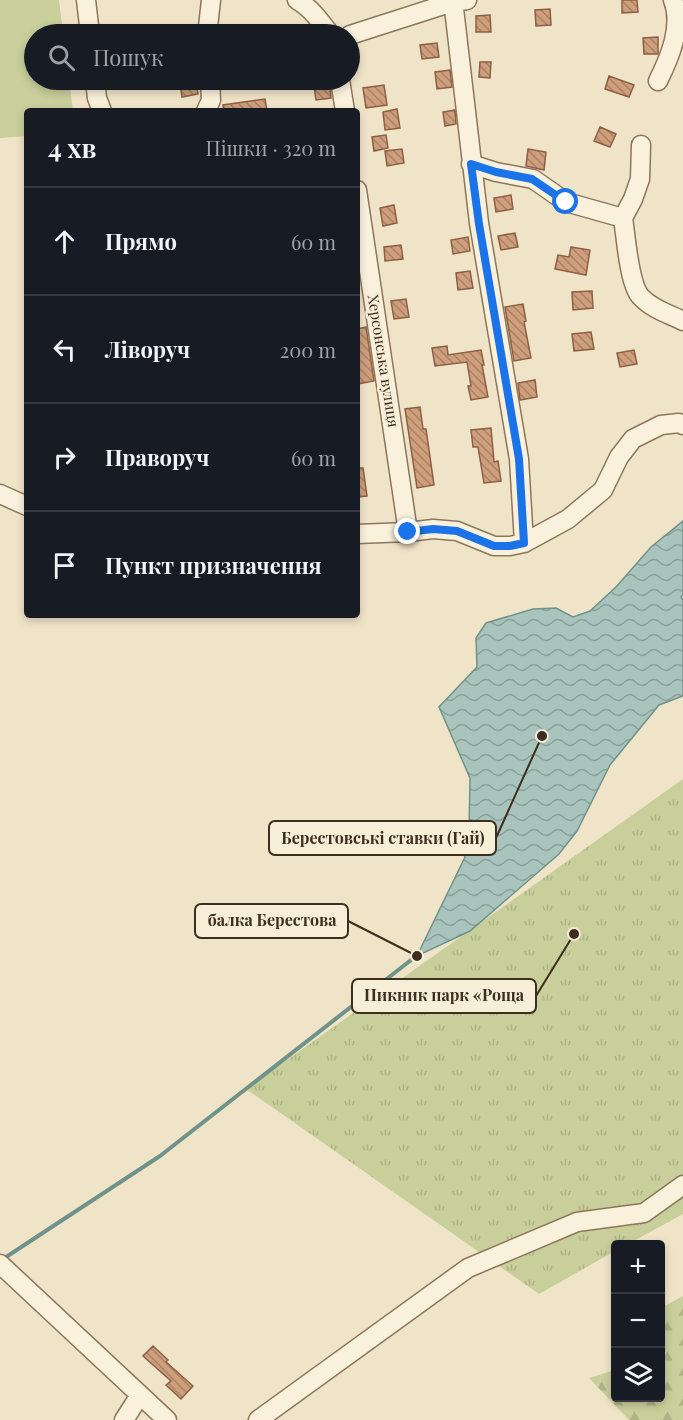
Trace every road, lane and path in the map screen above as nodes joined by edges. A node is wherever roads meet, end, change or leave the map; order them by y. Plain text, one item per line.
1 (86, 0) edge
2 (211, 0) edge
3 (297, 0) edge
4 (673, 0) edge
5 (458, 1) edge
6 (89, 24) edge
7 (208, 24) edge
8 (323, 24) edge
9 (360, 33) edge
10 (680, 37) edge
11 (658, 81) dead end
12 (96, 90) edge
13 (210, 90) edge
14 (342, 90) edge
15 (101, 108) edge
16 (207, 108) edge
17 (345, 108) edge
18 (641, 145) dead end
19 (471, 164) junction
20 (623, 218) junction
21 (360, 235) edge
22 (683, 321) edge
23 (682, 423) edge
24 (0, 494) edge
25 (24, 505) edge
26 (408, 532) junction
27 (360, 534) edge
28 (524, 543) junction
29 (683, 1185) edge
30 (0, 1264) edge
31 (140, 1395) junction
32 (124, 1420) edge
33 (167, 1420) edge
34 (258, 1420) edge

1 - 6 street
2 - 7 street
3 - 8 street
4 - 10 street
5 - 9 street
5 - 19 street
10 - 11 street
12 - 15 street
13 - 16 street
14 - 17 street
18 - 20 street
19 - 20 street
19 - 28 street
20 - 22 street
21 - 26 street, Херсонська вулиця
23 - 28 street
24 - 25 street
26 - 27 street
26 - 28 street
29 - 34 street
30 - 31 street
31 - 32 street
31 - 33 street

